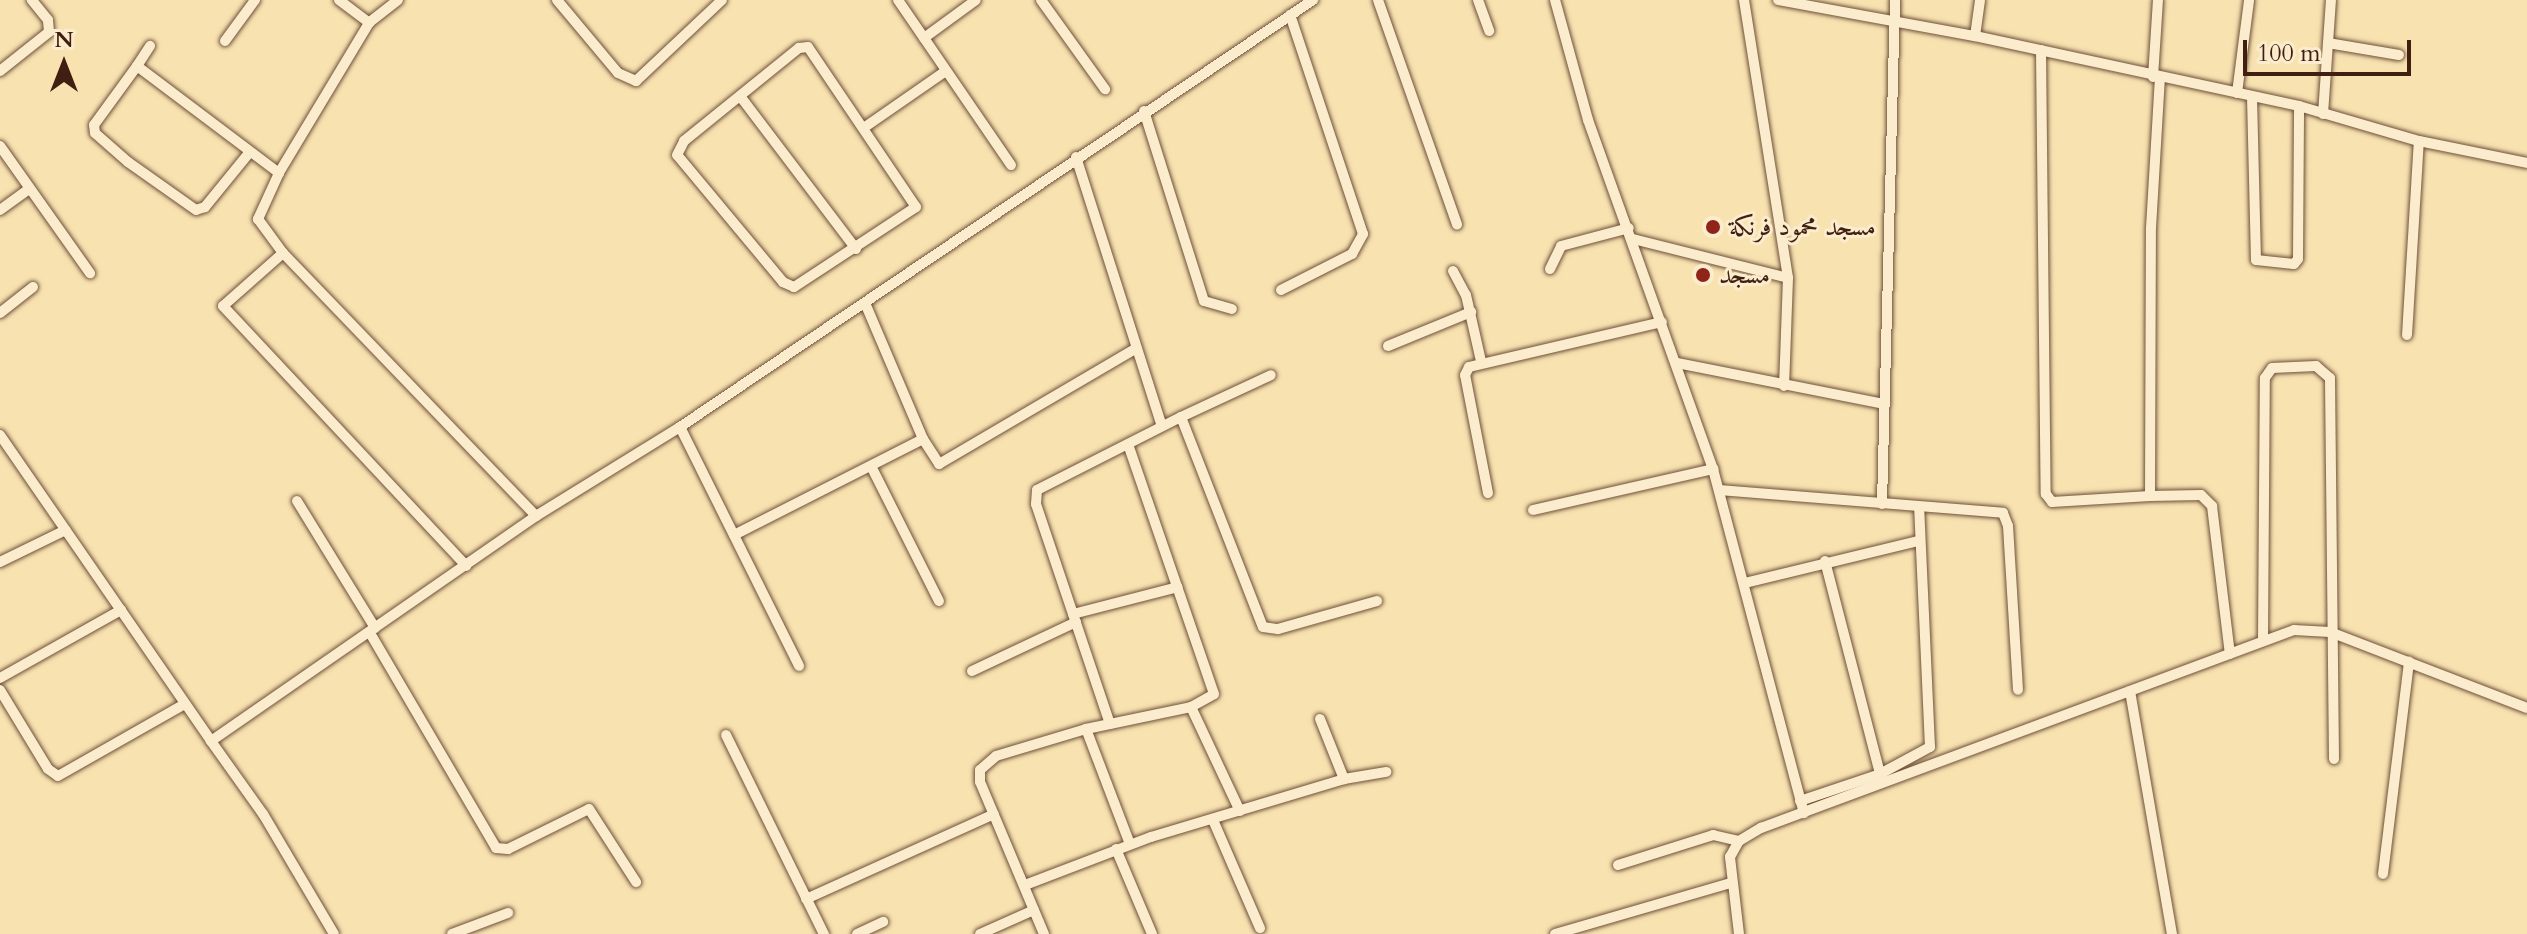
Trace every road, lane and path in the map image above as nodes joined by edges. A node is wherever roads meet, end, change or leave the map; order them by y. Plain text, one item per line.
1 (32, 0) edge
2 (255, 0) edge
3 (339, 0) edge
4 (398, 0) edge
5 (557, 0) edge
6 (722, 0) edge
7 (898, 0) edge
8 (976, 0) edge
9 (1041, 0) edge
10 (1313, 0) edge
11 (1378, 0) edge
12 (1478, 0) edge
13 (1555, 0) edge
14 (1744, 0) edge
15 (1778, 0) edge
16 (1895, 0) edge
17 (1980, 0) edge
18 (2158, 0) edge
19 (2249, 0) edge
20 (2331, 0) edge
21 (1290, 15) junction
22 (1892, 21) junction
23 (369, 23) junction
24 (1489, 31) dead end
25 (1975, 36) junction
26 (924, 38) junction
27 (225, 41) dead end
28 (2328, 43) junction
29 (150, 46) dead end
30 (2041, 50) junction
31 (2399, 55) dead end
32 (137, 66) junction
33 (0, 71) edge
34 (946, 71) junction
35 (2156, 78) junction
36 (1105, 89) dead end
37 (2237, 93) junction
38 (740, 96) junction
39 (2252, 97) junction
40 (2299, 106) junction
41 (1144, 111) junction
42 (2323, 114) junction
43 (865, 127) junction
44 (2419, 141) junction
45 (0, 146) edge
46 (249, 153) junction
47 (1076, 157) junction
48 (2527, 163) edge
49 (1011, 165) dead end
50 (279, 173) junction
51 (29, 189) junction
52 (0, 210) edge
53 (1457, 224) dead end
54 (1629, 228) junction
55 (1633, 239) junction
56 (856, 249) junction
57 (283, 253) junction
58 (1550, 269) dead end
59 (1453, 271) dead end
60 (90, 273) dead end
61 (1788, 278) junction
62 (33, 287) dead end
63 (1281, 290) dead end
64 (865, 303) junction
65 (1232, 309) dead end
66 (1471, 312) junction
67 (0, 313) edge
68 (1662, 322) junction
69 (2407, 335) dead end
70 (1388, 346) dead end
71 (1137, 348) junction
72 (1481, 361) junction
73 (1677, 363) junction
74 (1271, 375) dead end
75 (1784, 386) junction
76 (1885, 404) junction
77 (1181, 417) junction
78 (1162, 426) junction
79 (680, 427) junction
80 (0, 435) edge
81 (923, 439) junction
82 (1128, 444) junction
83 (872, 468) junction
84 (1713, 469) junction
85 (1719, 490) junction
86 (1488, 493) dead end
87 (2150, 496) junction
88 (297, 501) dead end
89 (1882, 504) junction
90 (1919, 507) junction
91 (1533, 510) dead end
92 (536, 516) junction
93 (66, 530) junction
94 (734, 535) junction
95 (1919, 541) junction
96 (1825, 561) junction
97 (0, 562) edge
98 (466, 566) junction
99 (1745, 583) junction
100 (1178, 587) junction
101 (939, 601) dead end
102 (1377, 601) dead end
103 (121, 610) junction
104 (1074, 618) junction
105 (372, 631) junction
106 (2330, 632) junction
107 (2263, 641) junction
108 (2230, 654) junction
109 (2409, 662) junction
110 (799, 666) dead end
111 (972, 671) dead end
112 (0, 678) edge
113 (0, 690) edge
114 (2018, 690) dead end
115 (2130, 691) junction
116 (185, 704) junction
117 (1191, 707) junction
118 (2527, 708) edge
119 (1320, 719) dead end
120 (1110, 724) junction
121 (1086, 729) junction
122 (726, 735) dead end
123 (211, 741) junction
124 (2334, 759) dead end
125 (1386, 772) dead end
126 (1880, 774) junction
127 (1344, 779) junction
128 (1800, 801) junction
129 (1240, 811) junction
130 (1804, 813) junction
131 (994, 814) junction
132 (1213, 820) junction
133 (1739, 841) junction
134 (1130, 844) junction
135 (1116, 849) junction
136 (1618, 865) dead end
137 (2383, 874) dead end
138 (636, 882) dead end
139 (1730, 883) junction
140 (1025, 885) junction
141 (806, 899) junction
142 (1034, 910) junction
143 (508, 913) dead end
144 (883, 922) dead end
145 (1260, 928) dead end
146 (334, 934) edge
147 (452, 934) edge
148 (824, 934) edge
149 (857, 934) edge
150 (980, 934) edge
151 (1044, 934) edge
152 (1152, 934) edge
153 (1555, 934) edge
154 (1739, 934) edge
155 (2172, 934) edge

1 - 33 street
2 - 27 street
3 - 23 street
4 - 23 street
5 - 6 street
7 - 26 street
8 - 26 street
9 - 36 street
10 - 21 street
11 - 53 street
12 - 24 street
13 - 54 street
14 - 61 street
15 - 22 street
16 - 22 street
17 - 25 street
18 - 35 street
19 - 37 street
20 - 28 street
21 - 41 street
21 - 63 street
22 - 25 street
22 - 76 street
23 - 50 street
25 - 30 street
26 - 34 street
28 - 31 street
28 - 42 street
29 - 32 street
30 - 35 street
30 - 87 street
32 - 46 street
32 - 46 street
34 - 43 street
34 - 49 street
35 - 37 street
35 - 87 street
37 - 39 street
38 - 43 street
38 - 56 street
38 - 56 street
39 - 40 street
39 - 40 street
40 - 42 street
41 - 47 street
41 - 65 street
42 - 44 street
43 - 56 street
44 - 48 street
44 - 69 street
45 - 51 street
46 - 50 street
47 - 64 street
47 - 71 street
50 - 57 street
51 - 52 street
51 - 60 street
54 - 55 street
54 - 58 street
55 - 61 street
55 - 68 street
57 - 92 street
57 - 98 street
59 - 66 street
61 - 75 street
62 - 67 street
64 - 79 street
64 - 81 street
66 - 70 street
66 - 72 street
68 - 72 street
68 - 73 street
71 - 78 street
71 - 81 street
72 - 86 street
73 - 75 street
73 - 84 street
74 - 77 street
75 - 76 street
76 - 89 street
77 - 78 street
77 - 102 street
78 - 82 street
79 - 92 street
79 - 94 street
80 - 93 street
81 - 83 street
82 - 100 street
82 - 104 street
83 - 94 street
83 - 101 street
84 - 85 street
84 - 91 street
85 - 89 street
85 - 99 street
87 - 108 street
88 - 105 street
89 - 90 street
90 - 95 street
90 - 114 street
92 - 98 street
93 - 97 street
93 - 103 street
94 - 110 street
95 - 96 street
95 - 126 street
96 - 99 street
96 - 126 street
98 - 105 street
99 - 128 street
100 - 104 street
100 - 117 street
103 - 112 street
103 - 116 street
104 - 111 street
104 - 120 street
105 - 123 street
105 - 138 street
106 - 107 street
106 - 107 street
106 - 109 street
106 - 124 street
107 - 108 street
108 - 115 street
109 - 118 street
109 - 137 street
113 - 116 street
115 - 130 street
115 - 155 street
116 - 123 street
117 - 120 street
117 - 129 street
119 - 127 street
120 - 121 street
121 - 131 street
121 - 134 street
122 - 141 street
123 - 146 street
125 - 127 street
126 - 128 street
127 - 129 street
128 - 130 street
129 - 132 street
130 - 133 street
131 - 140 street
131 - 141 street
132 - 134 street
132 - 145 street
133 - 136 street
133 - 139 street
134 - 135 street
135 - 140 street
135 - 152 street
139 - 153 street
139 - 154 street
140 - 142 street
141 - 148 street
142 - 150 street
142 - 151 street
143 - 147 street
144 - 149 street

